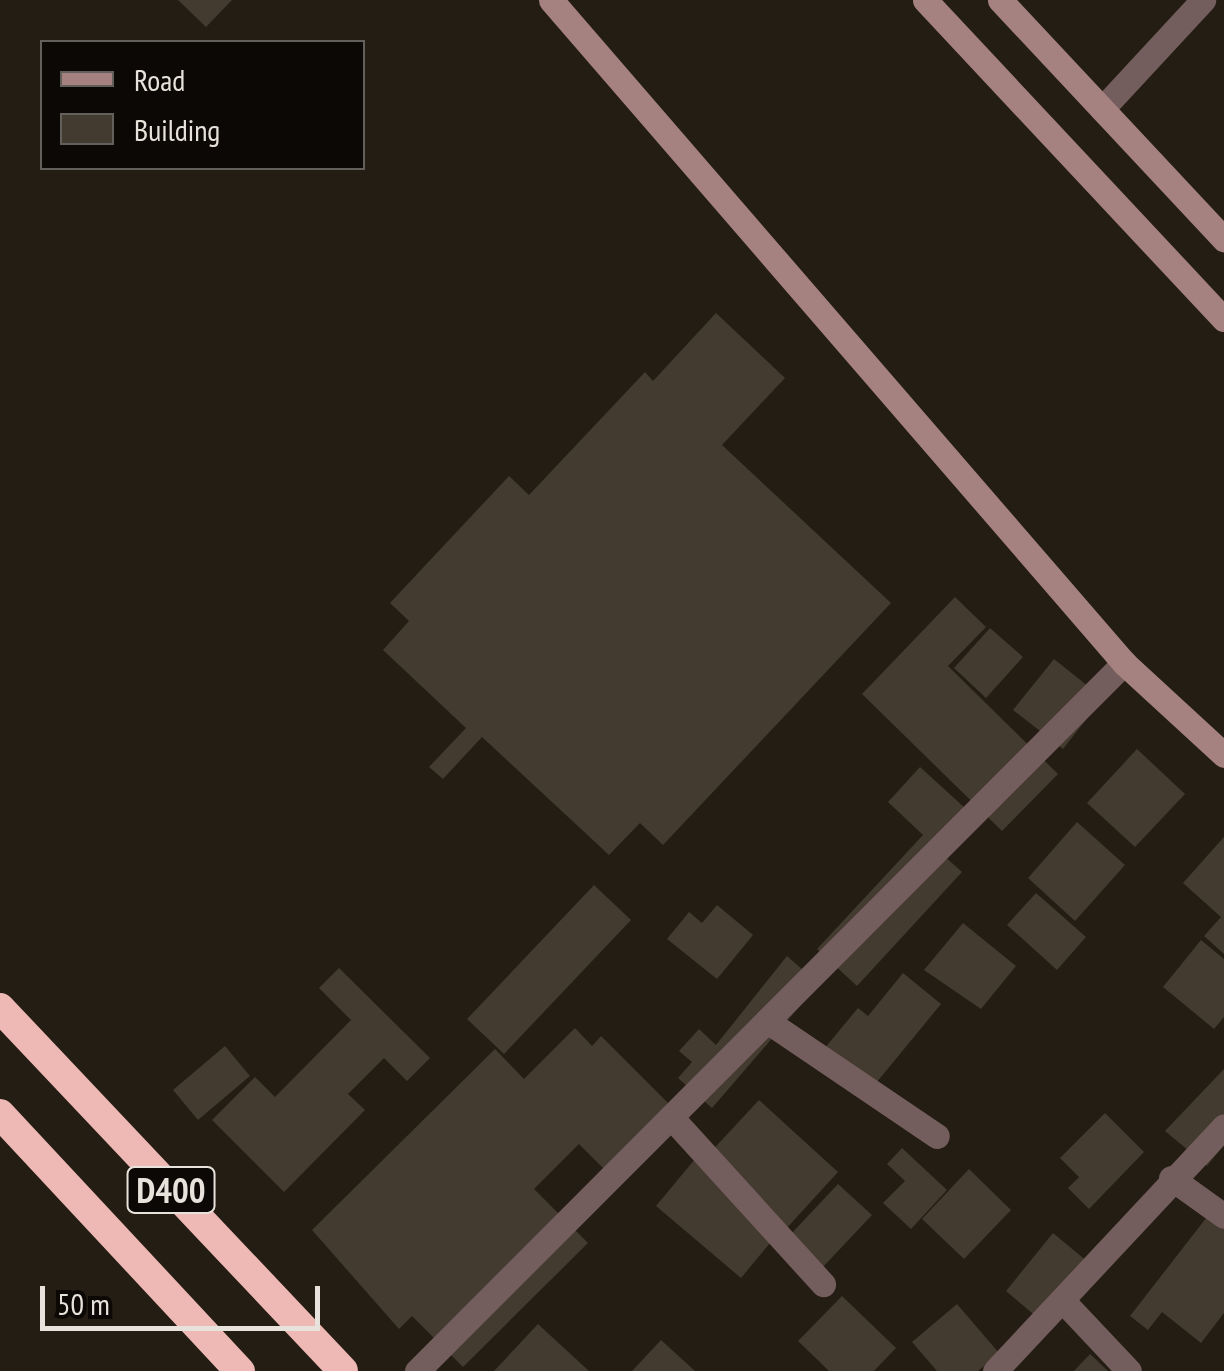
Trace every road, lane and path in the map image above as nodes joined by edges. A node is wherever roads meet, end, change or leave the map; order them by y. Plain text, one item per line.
1 (551, 0) edge
2 (925, 0) edge
3 (1203, 0) edge
4 (1015, 5) edge
5 (1102, 109) junction
6 (1221, 231) edge
7 (1224, 319) edge
8 (1124, 663) junction
9 (1224, 755) edge
10 (0, 1008) edge
11 (767, 1021) junction
12 (0, 1114) edge
13 (671, 1117) junction
14 (1224, 1126) edge
15 (937, 1136) dead end
16 (1170, 1178) junction
17 (1224, 1216) edge
18 (822, 1284) dead end
19 (1063, 1301) junction
20 (240, 1371) edge
21 (343, 1371) edge
22 (416, 1371) edge
23 (995, 1371) edge
24 (1130, 1371) edge

1 - 8 main road
2 - 7 main road
3 - 5 street
4 - 5 main road
5 - 6 main road
8 - 9 main road
8 - 11 street
10 - 21 highway, D400
11 - 13 street
11 - 15 street
12 - 20 highway, D400
13 - 18 street
13 - 22 street
14 - 16 street
16 - 17 street
16 - 19 street
19 - 23 street
19 - 24 street

